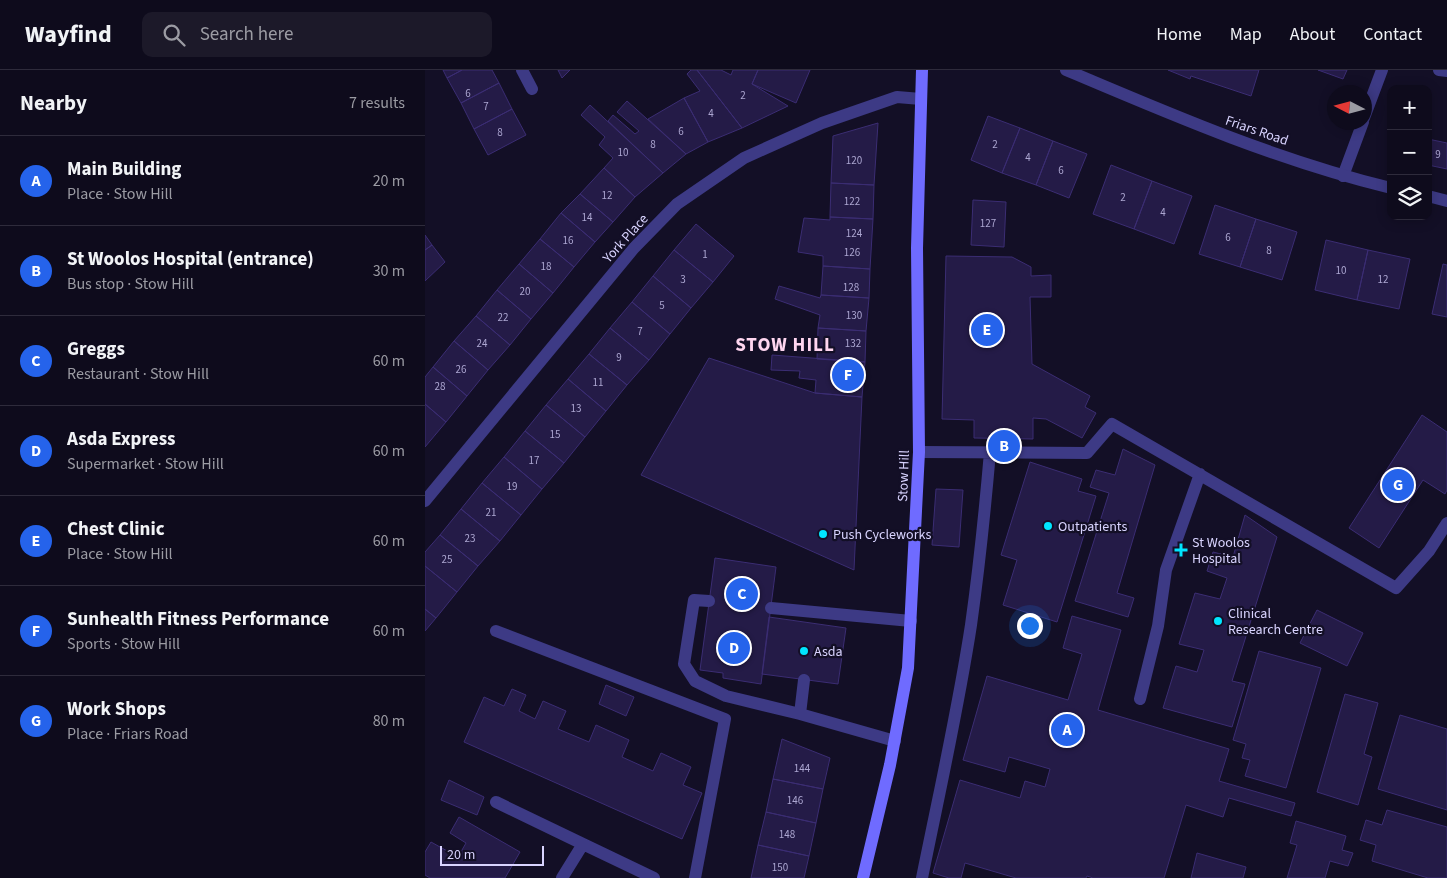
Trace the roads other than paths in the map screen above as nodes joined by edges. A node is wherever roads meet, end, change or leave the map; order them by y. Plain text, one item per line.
1 (522, 70) edge
2 (922, 70) edge
3 (1066, 70) edge
4 (1382, 70) edge
5 (1439, 70) edge
6 (1447, 71) edge
7 (532, 89) dead end
8 (1372, 98) edge
9 (921, 99) junction
10 (1360, 130) edge
11 (1343, 176) junction
12 (1387, 187) edge
13 (1432, 197) edge
14 (1447, 201) edge
15 (919, 452) junction
16 (990, 452) junction
17 (1199, 474) junction
18 (425, 501) edge
19 (1447, 523) edge
20 (709, 601) dead end
21 (771, 608) dead end
22 (911, 622) junction
23 (496, 631) dead end
24 (804, 680) dead end
25 (1140, 699) dead end
26 (800, 714) junction
27 (895, 741) junction
28 (497, 802) dead end
29 (583, 844) junction
30 (562, 878) edge
31 (654, 878) edge
32 (695, 878) edge
33 (863, 878) edge
34 (922, 878) edge

1 - 7 street
2 - 9 street, Stow Hill
3 - 11 street, Friars Road
4 - 8 street
5 - 6 street
9 - 15 street, Stow Hill
9 - 18 street, York Place
10 - 11 street
11 - 12 street, Friars Road
13 - 14 street
15 - 16 street
15 - 22 street, Stow Hill
16 - 17 street
16 - 34 street
17 - 19 street
17 - 25 street
20 - 26 street
21 - 22 street
22 - 27 street, Stow Hill
23 - 32 street
24 - 26 street
26 - 27 street
27 - 33 street, Stow Hill
28 - 29 street
29 - 30 street
29 - 31 street

